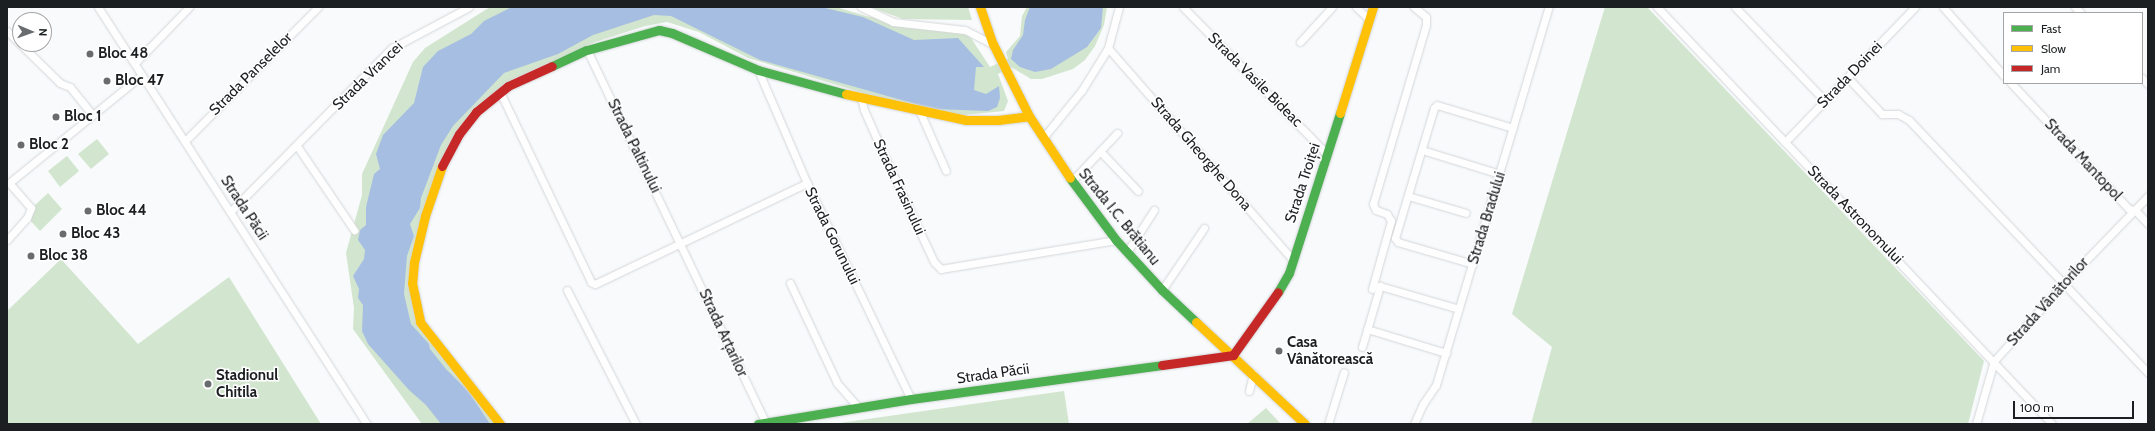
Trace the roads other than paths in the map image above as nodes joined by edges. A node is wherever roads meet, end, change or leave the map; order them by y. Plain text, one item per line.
1 (98, 7) edge
2 (189, 7) edge
3 (318, 7) edge
4 (469, 7) edge
5 (861, 7) edge
6 (980, 7) edge
7 (1119, 7) edge
8 (1183, 7) edge
9 (1332, 7) edge
10 (1356, 7) edge
11 (1373, 7) edge
12 (1414, 7) edge
13 (1550, 7) edge
14 (1657, 7) edge
15 (1735, 7) edge
16 (1914, 7) edge
17 (1942, 7) edge
18 (1369, 19) junction
19 (7, 31) edge
20 (1300, 42) dead end
21 (993, 44) junction
22 (1108, 48) junction
23 (587, 50) junction
24 (135, 63) junction
25 (758, 70) junction
26 (142, 75) junction
27 (2003, 75) edge
28 (1848, 78) junction
29 (2012, 84) edge
30 (500, 92) junction
31 (861, 98) junction
32 (1825, 101) junction
33 (920, 112) junction
34 (93, 115) junction
35 (1029, 116) junction
36 (1513, 128) junction
37 (1118, 133) dead end
38 (1043, 138) junction
39 (184, 141) junction
40 (1785, 142) junction
41 (297, 146) junction
42 (1422, 150) junction
43 (1100, 151) junction
44 (1327, 154) junction
45 (946, 171) dead end
46 (1500, 174) junction
47 (1072, 181) junction
48 (8, 183) edge
49 (807, 183) junction
50 (1138, 191) dead end
51 (1408, 196) junction
52 (2148, 196) edge
53 (1154, 210) dead end
54 (2135, 210) junction
55 (230, 212) junction
56 (1466, 213) dead end
57 (2148, 224) edge
58 (1204, 228) dead end
59 (354, 230) dead end
60 (7, 240) edge
61 (1116, 240) junction
62 (680, 243) junction
63 (1127, 252) junction
64 (1293, 260) junction
65 (1473, 264) junction
66 (790, 283) dead end
67 (2064, 283) junction
68 (1372, 289) dead end
69 (567, 290) dead end
70 (1162, 290) junction
71 (1460, 309) junction
72 (1367, 329) junction
73 (1362, 347) dead end
74 (1446, 353) junction
75 (1233, 355) junction
76 (1994, 361) junction
77 (1344, 372) dead end
78 (1253, 373) junction
79 (2148, 373) edge
80 (1249, 392) dead end
81 (911, 400) junction
82 (859, 408) junction
83 (762, 423) edge
84 (367, 424) edge
85 (500, 424) edge
86 (636, 424) edge
87 (1305, 424) edge
88 (1328, 424) edge
89 (1414, 424) edge
90 (1976, 424) edge
91 (2052, 424) edge

1 - 24 street, Strada Păcii
2 - 24 street
3 - 39 street, Strada Panselelor
4 - 41 street, Strada Vrancei
5 - 21 street
6 - 21 street, Strada I.C. Brătianu
7 - 22 street
8 - 44 street, Strada Vasile Bideac
9 - 20 street
10 - 18 street
11 - 18 street, Strada Troiței
12 - 68 street
13 - 36 street, Strada Bradului
14 - 40 street, Strada Astronomului
15 - 32 street
16 - 28 street, Strada Doinei
17 - 27 street
18 - 44 street, Strada Troiței
19 - 34 street
21 - 35 street, Strada I.C. Brătianu
22 - 38 street
22 - 64 street, Strada Gheorghe Dona
23 - 25 street
23 - 30 street
23 - 62 street, Strada Paltinului
24 - 26 street, Strada Păcii
25 - 31 street
25 - 49 street, Strada Gorunului
26 - 34 street
26 - 39 street, Strada Păcii
28 - 32 street, Strada Doinei
28 - 67 street
29 - 54 street, Strada Mantopol
30 - 62 street
30 - 85 street
31 - 33 street
31 - 61 street, Strada Frasinului
32 - 40 street, Strada Doinei
33 - 35 street
33 - 45 street
34 - 48 street
35 - 38 street, Strada I.C. Brătianu
36 - 42 street
36 - 46 street, Strada Bradului
37 - 43 street
38 - 47 street, Strada I.C. Brătianu
39 - 55 street, Strada Păcii
40 - 76 street, Strada Astronomului
41 - 55 street, Strada Vrancei
41 - 59 street
42 - 46 street
42 - 51 street
43 - 47 street
43 - 50 street
44 - 64 street, Strada Troiței
46 - 65 street, Strada Bradului
47 - 61 street, Strada I.C. Brătianu
48 - 60 street
49 - 62 street
49 - 81 street, Strada Gorunului
51 - 56 street
51 - 65 street
52 - 54 street, Strada Vânătorilor
53 - 63 street
54 - 57 street, Strada Mantopol
54 - 67 street, Strada Vânătorilor
55 - 84 street, Strada Păcii
58 - 70 street
61 - 63 street, Strada I.C. Brătianu
62 - 83 street, Strada Arțarilor
63 - 70 street, Strada I.C. Brătianu
64 - 75 street, Strada Troiței
65 - 71 street, Strada Bradului
66 - 82 street
67 - 76 street, Strada Vânătorilor
67 - 79 street
69 - 86 street
70 - 75 street, Strada I.C. Brătianu
71 - 72 street
71 - 74 street, Strada Bradului
72 - 73 street
72 - 74 street
74 - 89 street, Strada Bradului
75 - 78 street, Strada I.C. Brătianu
75 - 81 street, Strada Păcii
76 - 90 street, Strada Vânătorilor
76 - 91 street, Strada Astronomului
77 - 88 street
78 - 80 street
78 - 87 street, Strada I.C. Brătianu
81 - 82 street, Strada Păcii
82 - 83 street, Strada Păcii

